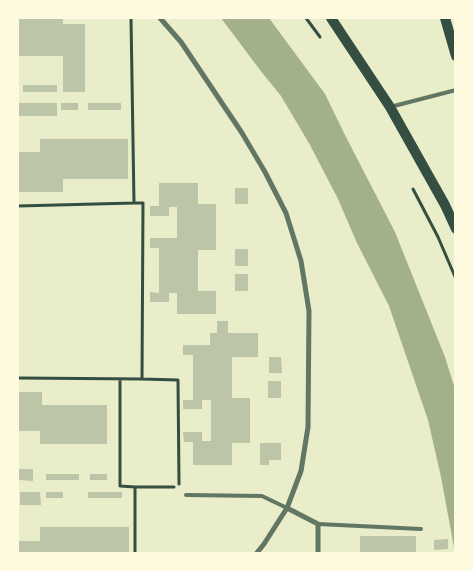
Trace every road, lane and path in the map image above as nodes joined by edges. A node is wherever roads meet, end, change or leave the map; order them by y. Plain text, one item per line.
1 (131, 18) edge
2 (160, 18) edge
3 (306, 18) edge
4 (331, 18) edge
5 (445, 18) edge
6 (320, 38) dead end
7 (456, 56) edge
8 (456, 90) edge
9 (390, 107) junction
10 (410, 183) dead end
11 (134, 203) junction
12 (18, 206) edge
13 (456, 229) edge
14 (456, 279) edge
15 (18, 378) edge
16 (120, 379) junction
17 (142, 379) junction
18 (135, 487) junction
19 (186, 495) dead end
20 (286, 508) junction
21 (318, 524) junction
22 (421, 529) dead end
23 (135, 554) edge
24 (256, 554) edge
25 (318, 554) edge

1 - 11 path
2 - 20 street
3 - 6 path
4 - 9 main road
5 - 7 main road
8 - 9 lane
9 - 13 main road
10 - 14 path
11 - 12 path
11 - 17 path
15 - 16 path
16 - 17 path
16 - 18 path
17 - 18 path
18 - 23 path
19 - 20 lane
20 - 21 street
20 - 24 street
21 - 22 lane
21 - 25 street

